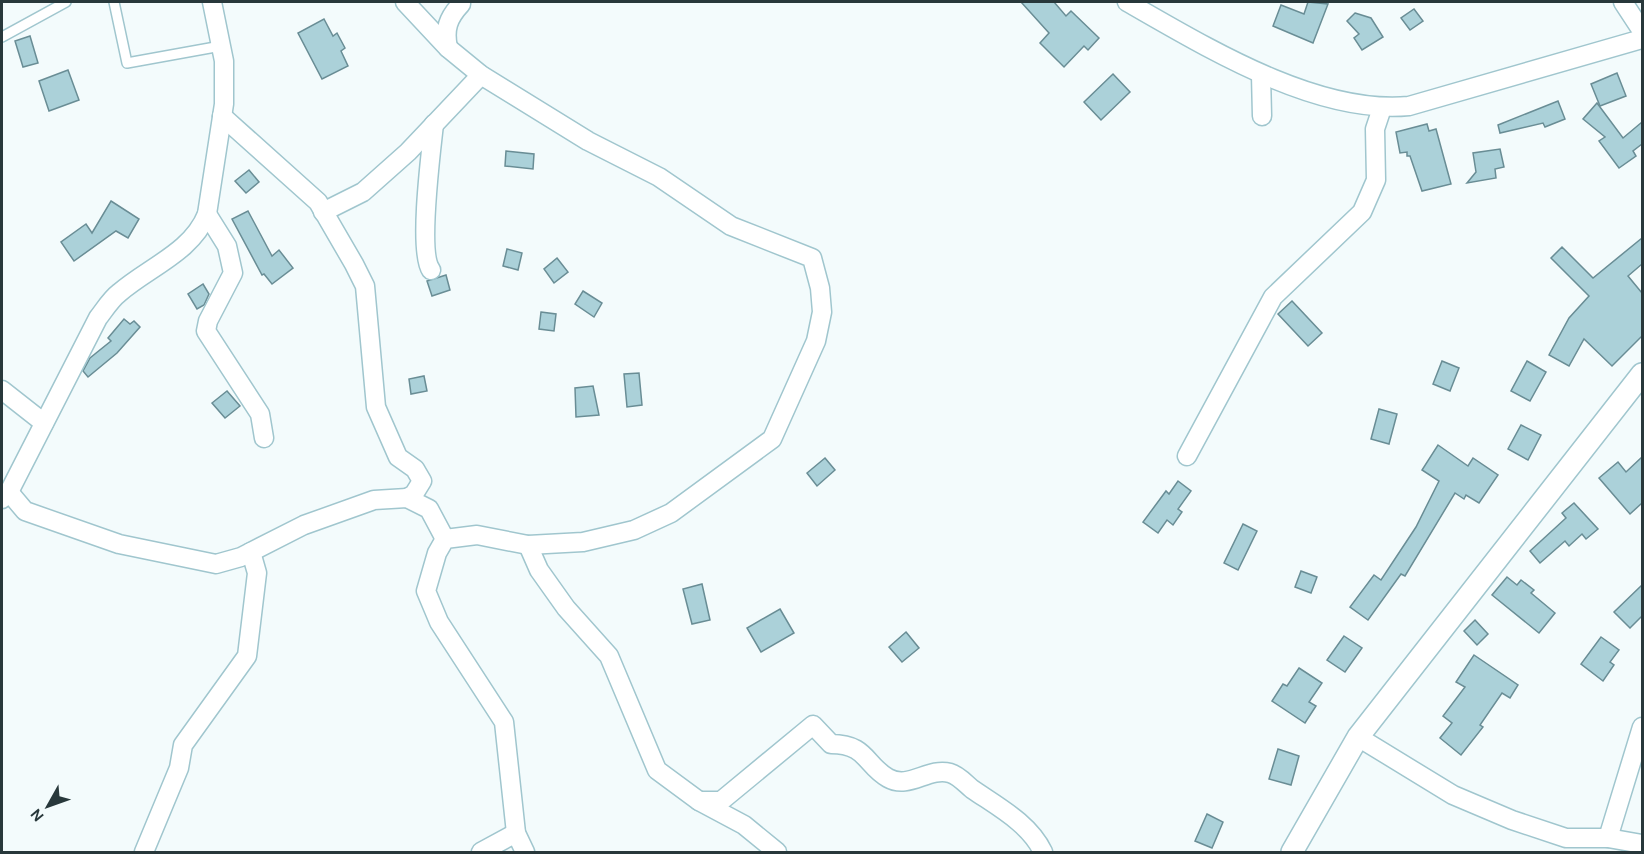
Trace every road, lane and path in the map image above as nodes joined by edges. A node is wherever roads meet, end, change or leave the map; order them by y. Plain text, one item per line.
1 (66, 2) edge
2 (114, 2) edge
3 (212, 2) edge
4 (405, 2) edge
5 (460, 2) edge
6 (1127, 2) edge
7 (1623, 2) edge
8 (1642, 31) edge
9 (2, 37) edge
10 (1642, 39) edge
11 (221, 46) junction
12 (448, 48) junction
13 (481, 75) junction
14 (1261, 75) junction
15 (1382, 108) junction
16 (222, 116) junction
17 (1262, 116) dead end
18 (434, 124) junction
19 (323, 212) junction
20 (207, 214) junction
21 (432, 270) dead end
22 (1642, 374) edge
23 (2, 390) edge
24 (44, 423) junction
25 (264, 438) dead end
26 (1187, 456) dead end
27 (5, 496) edge
28 (407, 498) junction
29 (445, 539) junction
30 (528, 545) junction
31 (251, 552) junction
32 (1642, 727) edge
33 (1358, 737) junction
34 (699, 801) junction
35 (516, 833) junction
36 (1608, 838) junction
37 (1642, 844) edge
38 (144, 852) edge
39 (481, 852) edge
40 (525, 852) edge
41 (777, 852) edge
42 (1043, 852) edge
43 (1292, 852) edge

1 - 9 lane
2 - 11 lane
3 - 11 street
4 - 12 street
5 - 12 street
6 - 14 street
7 - 8 street
10 - 15 street
11 - 16 street
12 - 13 street
13 - 18 street
13 - 30 street
14 - 15 street
14 - 17 street
15 - 26 street
16 - 19 street
16 - 20 street
18 - 19 street
18 - 21 street
19 - 28 street
20 - 24 street
20 - 25 street
22 - 33 street
23 - 24 street
24 - 27 street
27 - 31 street
28 - 29 street
28 - 31 street
29 - 30 street
29 - 35 street
30 - 34 street
31 - 38 street
32 - 36 street
33 - 36 street
33 - 43 street
34 - 41 street
34 - 42 street
35 - 39 street
35 - 40 street
36 - 37 street

